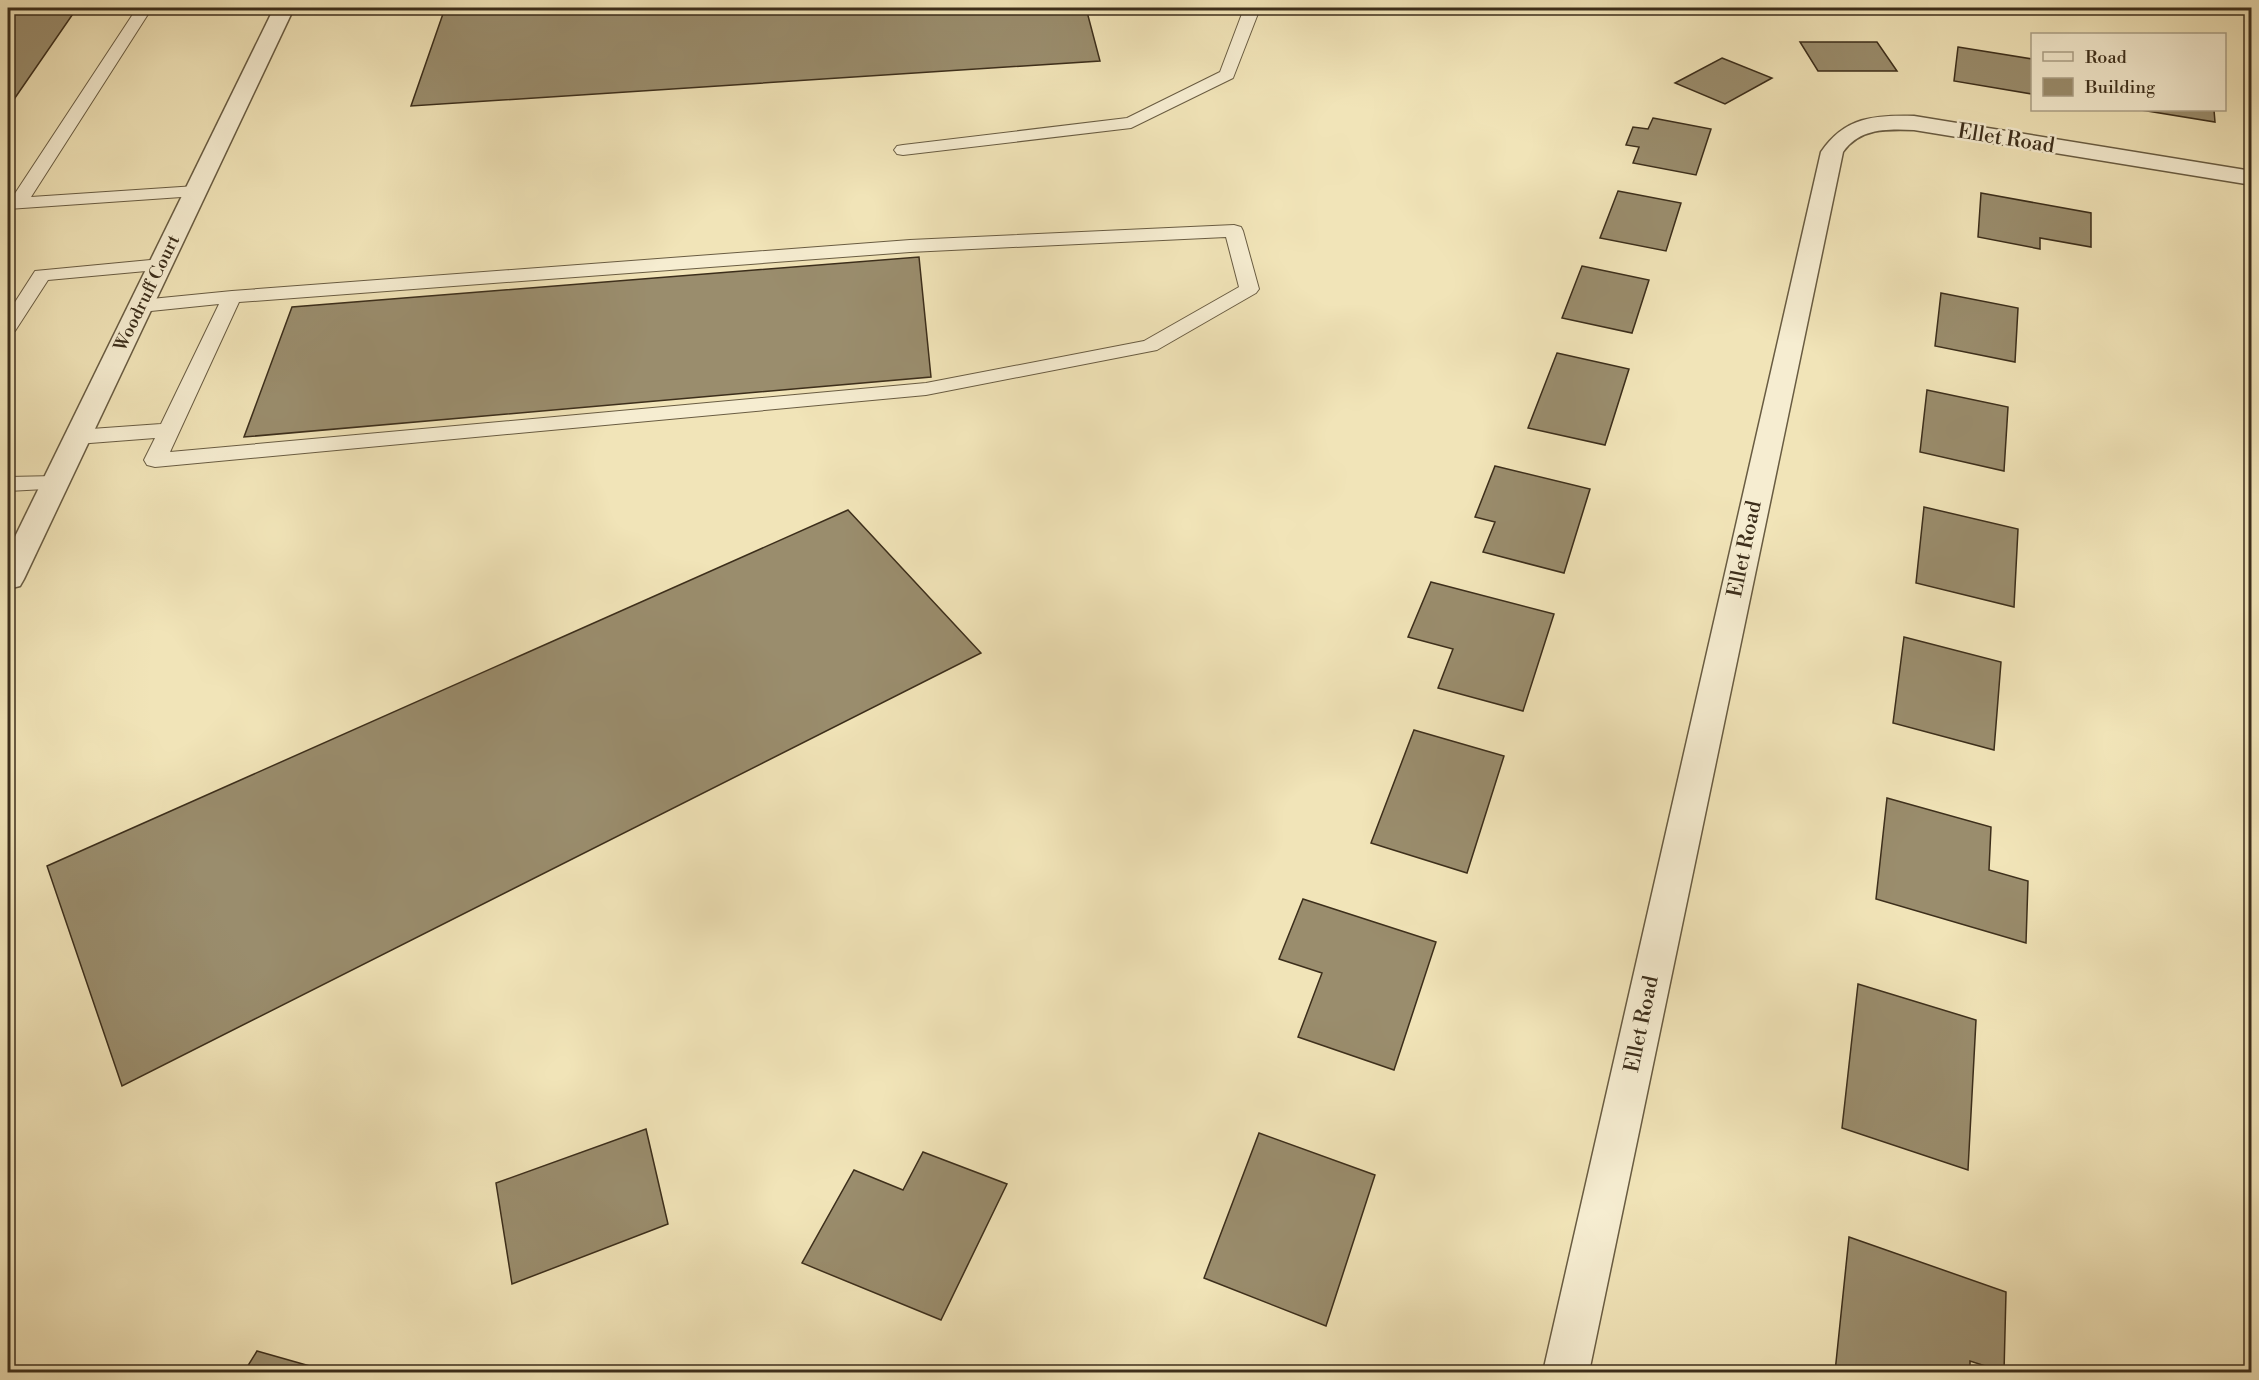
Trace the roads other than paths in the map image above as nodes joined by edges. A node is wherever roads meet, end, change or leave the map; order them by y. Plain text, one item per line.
1 (144, 8) edge
2 (284, 8) edge
3 (1250, 8) edge
4 (903, 150) dead end
5 (2252, 178) edge
6 (196, 191) junction
7 (13, 203) edge
8 (160, 265) junction
9 (232, 297) junction
10 (141, 306) junction
11 (8, 327) edge
12 (168, 430) junction
13 (77, 437) junction
14 (56, 483) junction
15 (8, 484) edge
16 (9, 579) dead end
17 (1566, 1372) edge

1 - 7 lane
2 - 6 street, Woodruff Court
3 - 4 lane
5 - 17 street, Ellet Road
6 - 7 lane
6 - 8 street, Woodruff Court
8 - 10 street, Woodruff Court
8 - 11 lane
9 - 10 lane
9 - 12 lane
9 - 12 lane
10 - 13 street, Woodruff Court
12 - 13 lane
13 - 14 street, Woodruff Court
14 - 15 lane
14 - 16 street, Woodruff Court

